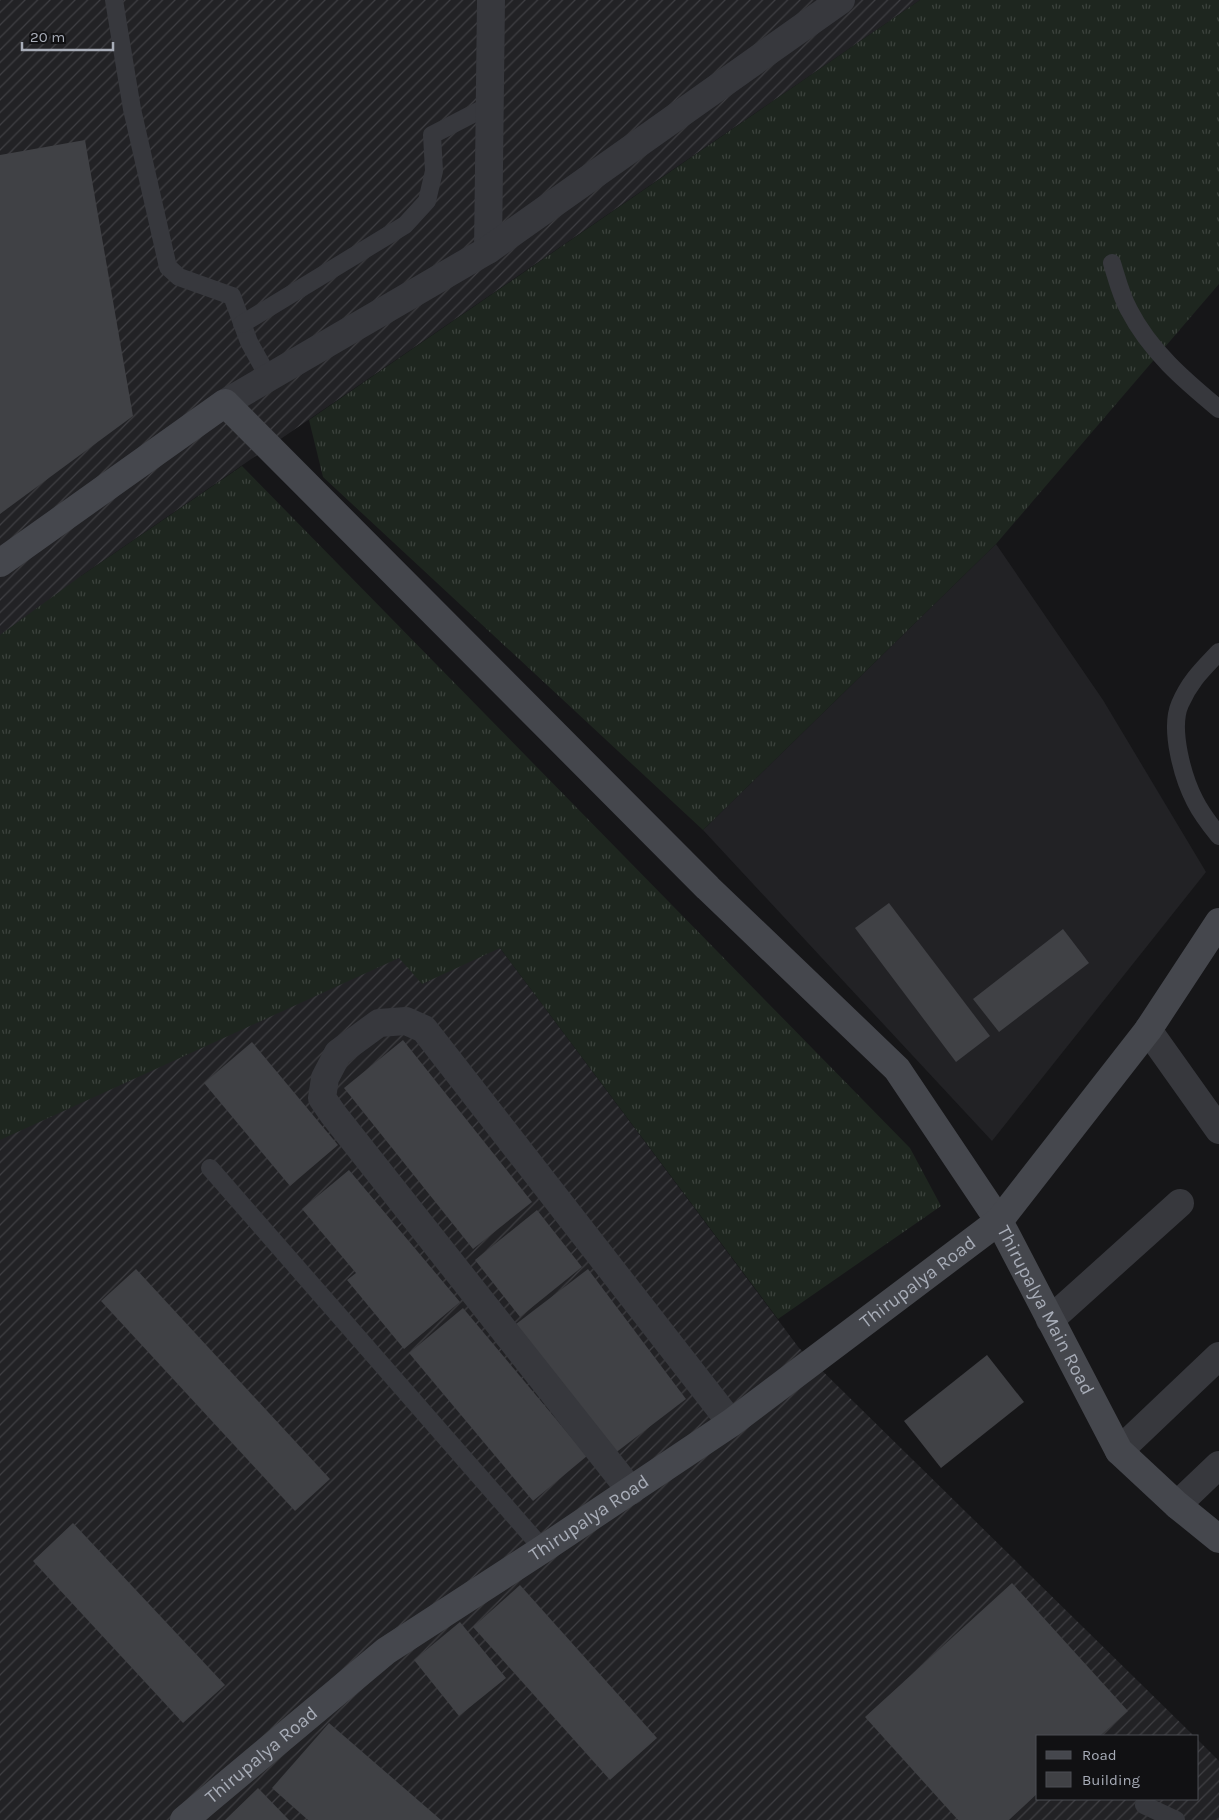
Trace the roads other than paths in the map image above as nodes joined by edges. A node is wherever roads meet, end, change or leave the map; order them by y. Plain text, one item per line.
1 (114, 0) edge
2 (491, 0) edge
3 (841, 0) edge
4 (490, 105) junction
5 (488, 250) junction
6 (1112, 263) dead end
7 (242, 324) junction
8 (269, 378) junction
9 (225, 403) junction
10 (1219, 409) edge
11 (0, 563) edge
12 (1219, 652) edge
13 (1219, 836) edge
14 (1219, 922) edge
15 (1148, 1030) junction
16 (1219, 1130) edge
17 (210, 1168) dead end
18 (1180, 1203) dead end
19 (998, 1221) junction
20 (1050, 1320) junction
21 (1219, 1356) edge
22 (731, 1423) junction
23 (1119, 1451) junction
24 (1219, 1465) edge
25 (631, 1491) junction
26 (1178, 1506) junction
27 (1219, 1539) edge
28 (543, 1549) junction
29 (1144, 1805) dead end
30 (184, 1820) edge
31 (1176, 1820) edge

1 - 7 lane
2 - 4 street
3 - 5 street
4 - 5 street
4 - 7 lane
5 - 8 street
6 - 10 lane
7 - 8 lane
8 - 9 street
9 - 11 street
9 - 19 street
12 - 13 lane
14 - 15 street, Thirupalya Main Road
15 - 16 street
15 - 19 street, Thirupalya Main Road
17 - 28 lane
18 - 20 street
19 - 20 street, Thirupalya Main Road
19 - 22 street, Thirupalya Road
20 - 23 street, Thirupalya Main Road
21 - 23 street
22 - 25 street, Thirupalya Road
22 - 25 street
23 - 26 street, Thirupalya Main Road
24 - 26 street
25 - 28 street, Thirupalya Road
26 - 27 street, Thirupalya Main Road
28 - 30 street, Thirupalya Road
29 - 31 lane

